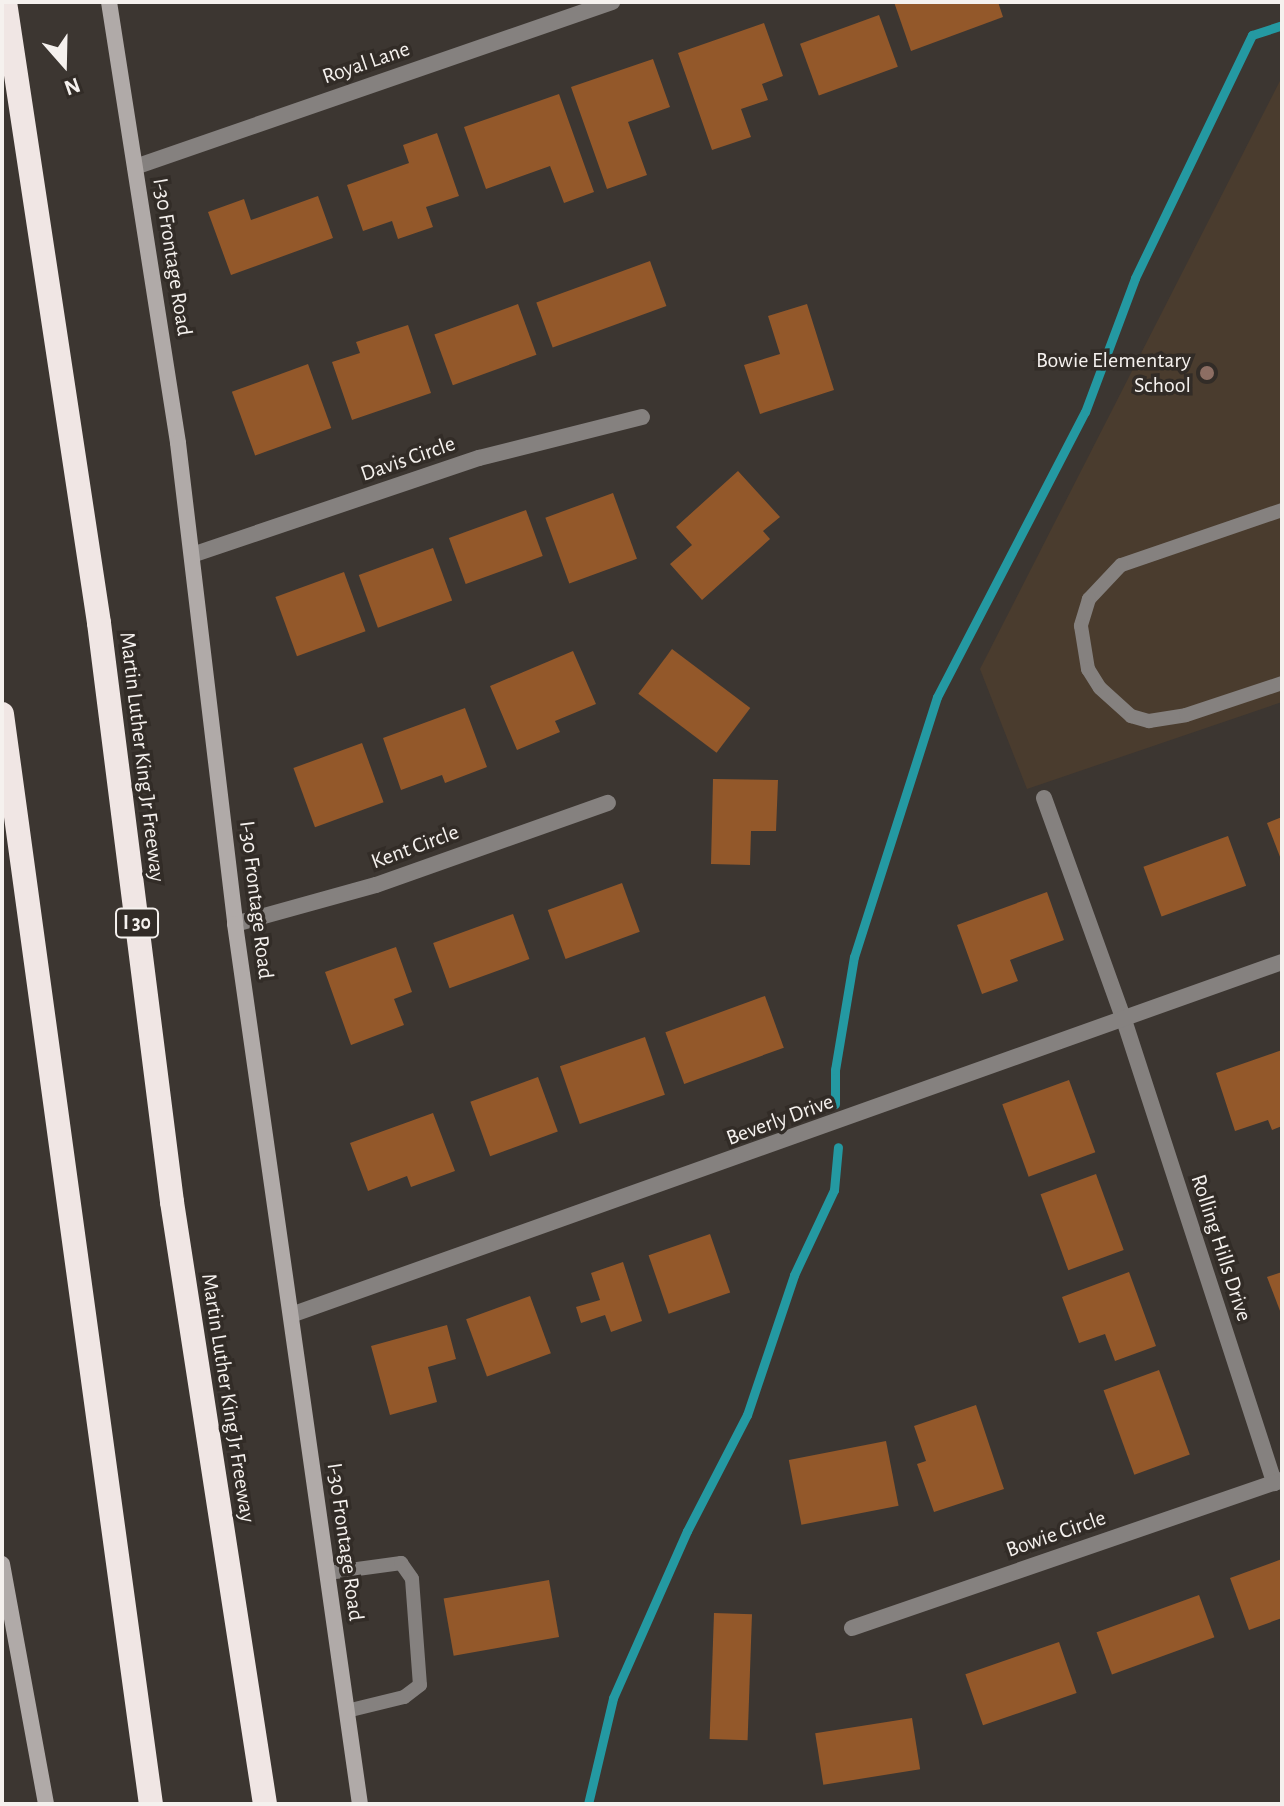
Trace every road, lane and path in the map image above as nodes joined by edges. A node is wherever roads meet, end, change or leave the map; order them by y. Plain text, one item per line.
1 (7, 2) edge
2 (109, 2) edge
3 (612, 2) edge
4 (135, 167) junction
5 (642, 417) dead end
6 (1282, 510) edge
7 (192, 555) junction
8 (1282, 683) edge
9 (2, 714) edge
10 (1044, 798) dead end
11 (608, 803) dead end
12 (235, 924) junction
13 (1282, 962) edge
14 (1124, 1020) junction
15 (291, 1315) junction
16 (1278, 1481) edge
17 (2, 1564) edge
18 (328, 1573) junction
19 (852, 1628) dead end
20 (347, 1711) junction
21 (46, 1804) edge
22 (151, 1804) edge
23 (265, 1804) edge
24 (360, 1804) edge

1 - 23 highway, Martin Luther King Jr Freeway / I 30
2 - 4 main road, I-30 Frontage Road
3 - 4 street, Royal Lane
4 - 7 main road, I-30 Frontage Road
5 - 7 street, Davis Circle
6 - 8 lane
7 - 12 main road, I-30 Frontage Road
9 - 22 highway
10 - 14 street, Rolling Hills Drive
11 - 12 street, Kent Circle
12 - 15 main road, I-30 Frontage Road
13 - 14 street, Beverly Drive
14 - 15 street, Beverly Drive
14 - 16 street, Rolling Hills Drive
15 - 18 main road, I-30 Frontage Road
16 - 19 street, Bowie Circle
17 - 21 main road
18 - 20 main road, I-30 Frontage Road
18 - 20 lane
20 - 24 main road, I-30 Frontage Road

